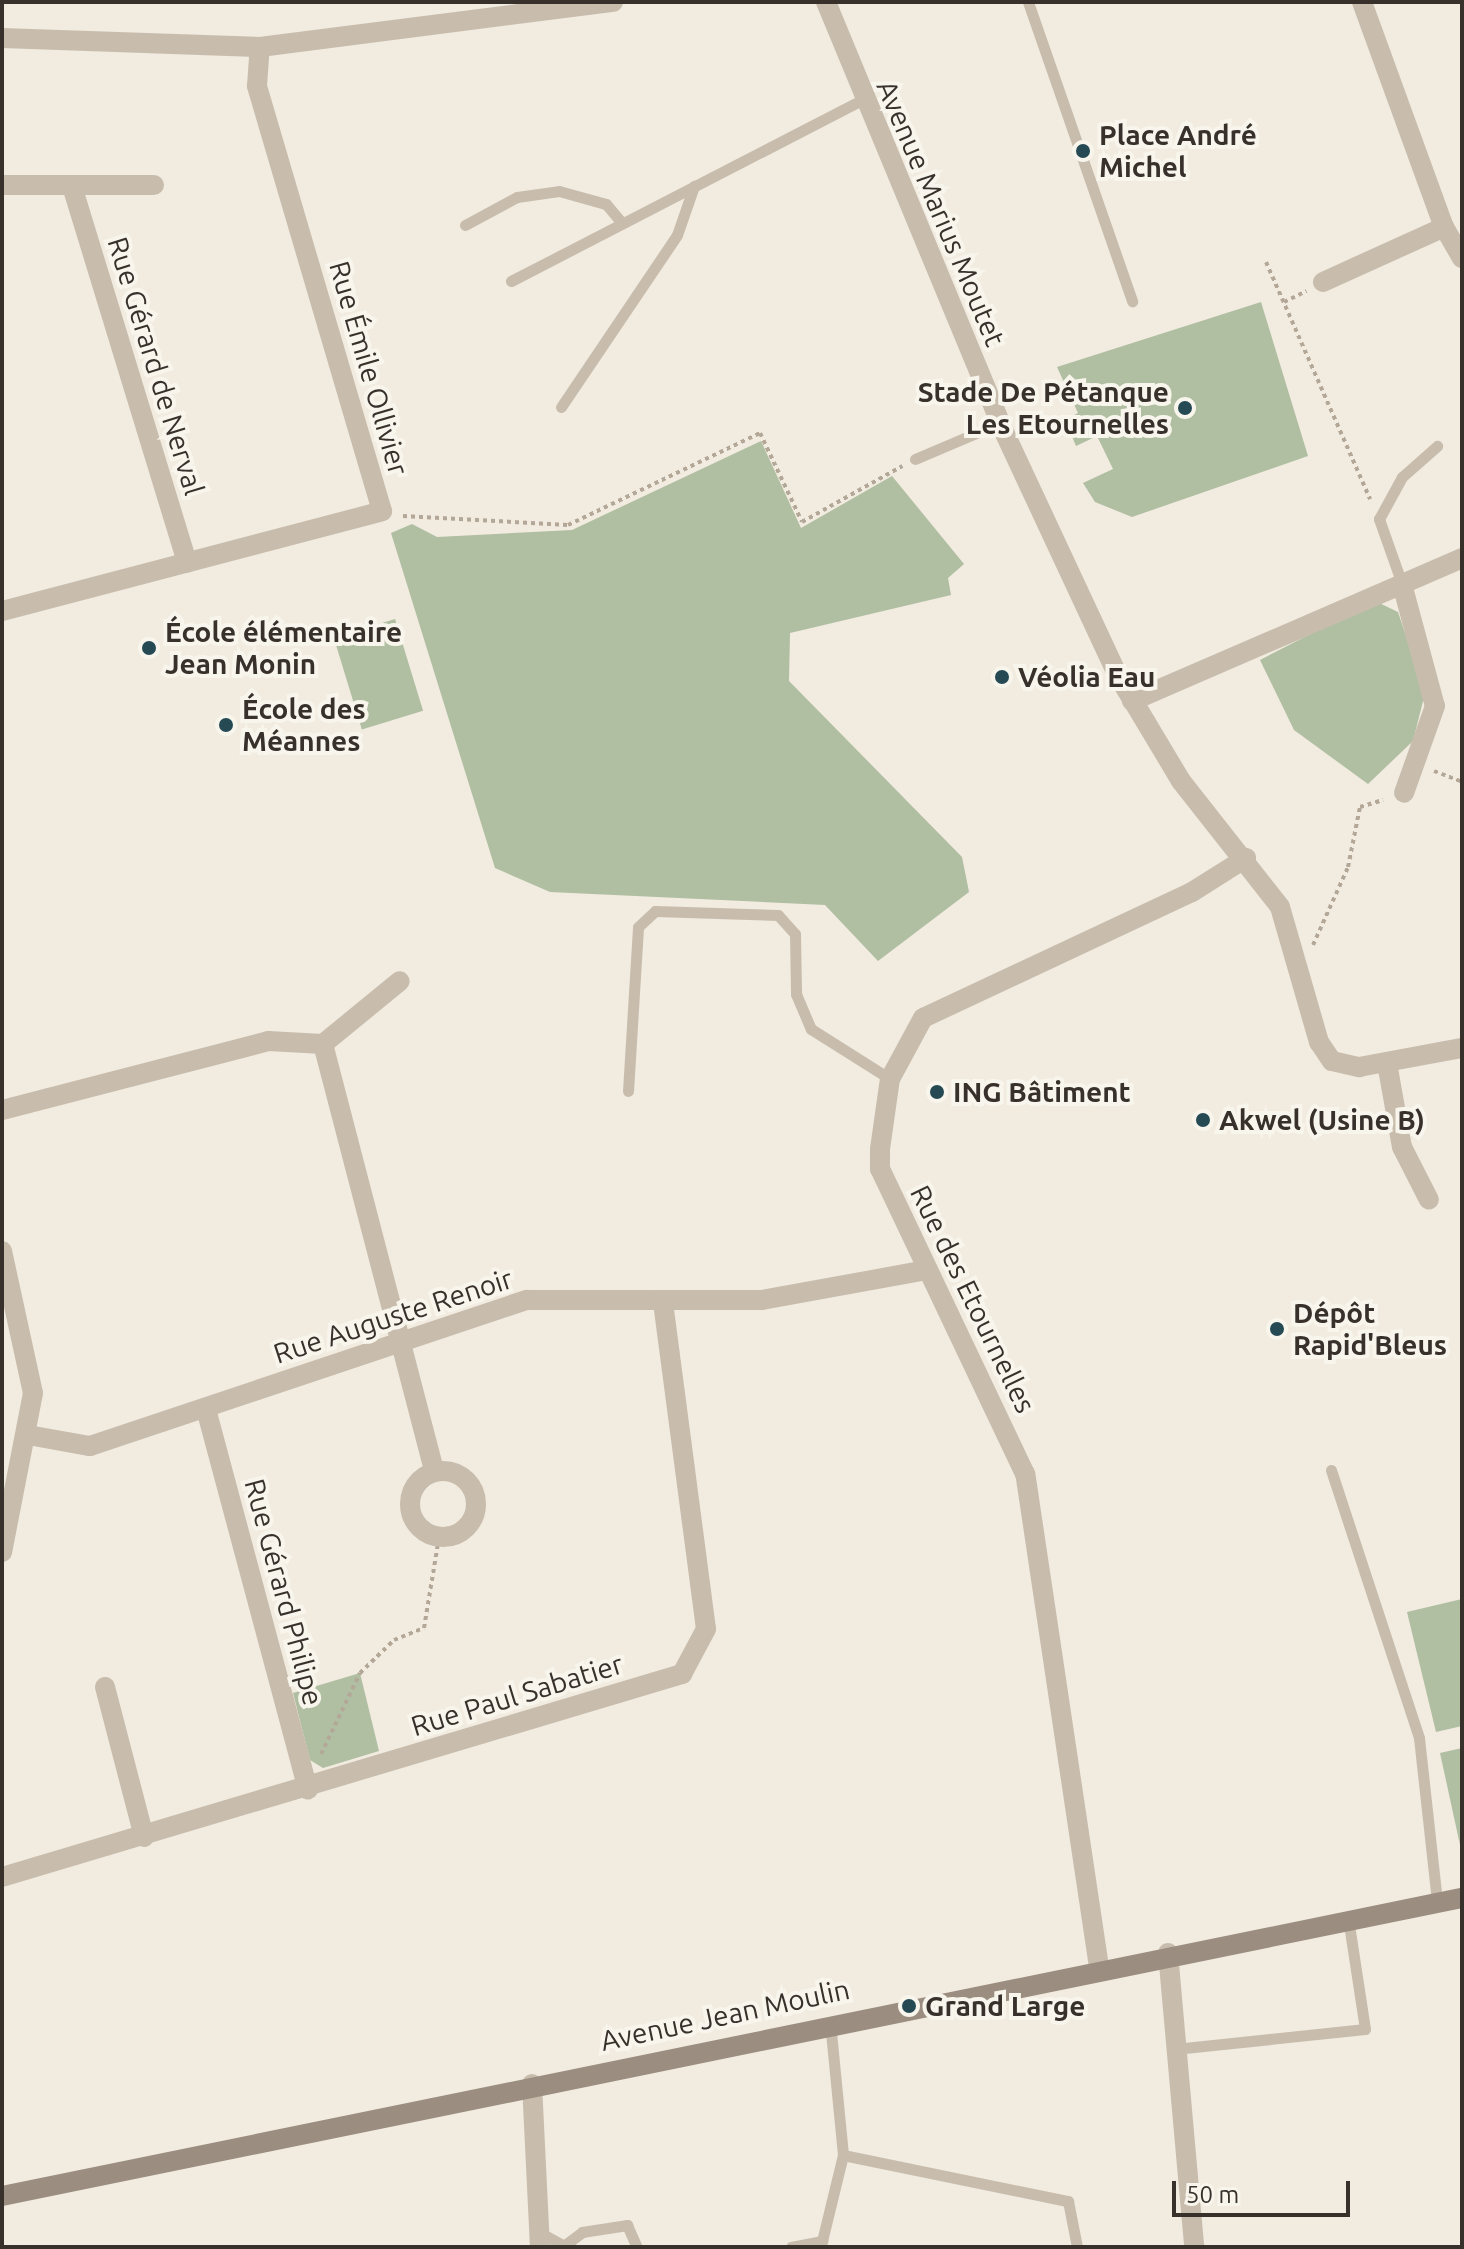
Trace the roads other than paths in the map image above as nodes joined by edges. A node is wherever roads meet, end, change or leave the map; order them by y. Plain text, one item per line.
1 (613, 2) edge
2 (826, 2) edge
3 (1028, 2) edge
4 (1362, 2) edge
5 (2, 38) edge
6 (260, 47) junction
7 (863, 99) junction
8 (2, 185) edge
9 (154, 185) dead end
10 (72, 186) junction
11 (694, 186) junction
12 (622, 223) junction
13 (465, 225) dead end
14 (1444, 227) junction
15 (1462, 258) edge
16 (511, 281) dead end
17 (1323, 282) dead end
18 (1132, 301) dead end
19 (561, 407) dead end
20 (1000, 423) junction
21 (1437, 446) dead end
22 (915, 459) road end
23 (1462, 558) edge
24 (187, 563) junction
25 (1402, 584) junction
26 (2, 611) edge
27 (1132, 701) junction
28 (1404, 793) road end
29 (1246, 858) junction
30 (400, 981) dead end
31 (323, 1044) junction
32 (1462, 1048) edge
33 (1387, 1063) junction
34 (890, 1079) junction
35 (628, 1091) dead end
36 (2, 1110) edge
37 (1429, 1200) dead end
38 (2, 1251) edge
39 (927, 1270) junction
40 (663, 1301) junction
41 (397, 1340) junction
42 (206, 1409) junction
43 (28, 1435) junction
44 (12, 1465) edge
45 (1331, 1470) dead end
46 (434, 1471) junction
47 (2, 1552) edge
48 (105, 1687) dead end
49 (308, 1790) junction
50 (144, 1837) junction
51 (2, 1877) edge
52 (1462, 1898) edge
53 (1437, 1902) junction
54 (1347, 1917) junction
55 (1168, 1953) junction
56 (1099, 1967) junction
57 (830, 2022) junction
58 (1175, 2049) junction
59 (532, 2084) junction
60 (843, 2155) junction
61 (2, 2196) edge
62 (540, 2240) edge
63 (565, 2246) edge
64 (637, 2247) edge
65 (791, 2247) edge
66 (1077, 2247) edge
67 (1194, 2247) edge

1 - 6 street
2 - 7 street, Avenue Marius Moutet
3 - 18 lane
4 - 14 street
5 - 6 street
6 - 24 street, Rue Émile Ollivier
7 - 11 lane
7 - 20 street, Avenue Marius Moutet
8 - 10 street
9 - 10 street
10 - 24 street, Rue Gérard de Nerval
11 - 12 lane
11 - 19 lane
12 - 13 lane
12 - 16 lane
14 - 15 street
14 - 17 street
20 - 22 lane
20 - 27 street, Avenue Marius Moutet
21 - 25 lane
23 - 25 street
24 - 26 street, Rue Émile Ollivier
25 - 27 street
25 - 28 street
27 - 29 street, Avenue Marius Moutet
29 - 33 street, Avenue Marius Moutet
29 - 34 street, Rue des Etournelles
30 - 31 street
31 - 36 street
31 - 41 street
32 - 33 street
33 - 37 street
34 - 35 lane
34 - 39 street, Rue des Etournelles
38 - 43 street
39 - 40 street, Rue Auguste Renoir
39 - 56 street, Rue des Etournelles
40 - 41 street, Rue Auguste Renoir
40 - 49 street, Rue Paul Sabatier
41 - 42 street, Rue Auguste Renoir
41 - 46 street
42 - 43 street, Rue Auguste Renoir
42 - 49 street, Rue Gérard Philipe
43 - 44 street
44 - 47 street
45 - 53 lane
46 - 46 street
48 - 50 street
49 - 50 street, Rue Paul Sabatier
50 - 51 street, Rue Paul Sabatier
52 - 53 main road, Avenue Jean Moulin
53 - 54 main road, Avenue Jean Moulin
54 - 55 main road, Avenue Jean Moulin
54 - 58 lane
55 - 56 main road, Avenue Jean Moulin
55 - 58 street
56 - 57 main road, Avenue Jean Moulin
57 - 59 main road, Avenue Jean Moulin
57 - 60 lane
58 - 67 street
59 - 61 main road, Avenue Jean Moulin
59 - 62 street
60 - 65 lane
60 - 66 lane
62 - 63 lane
63 - 64 lane

